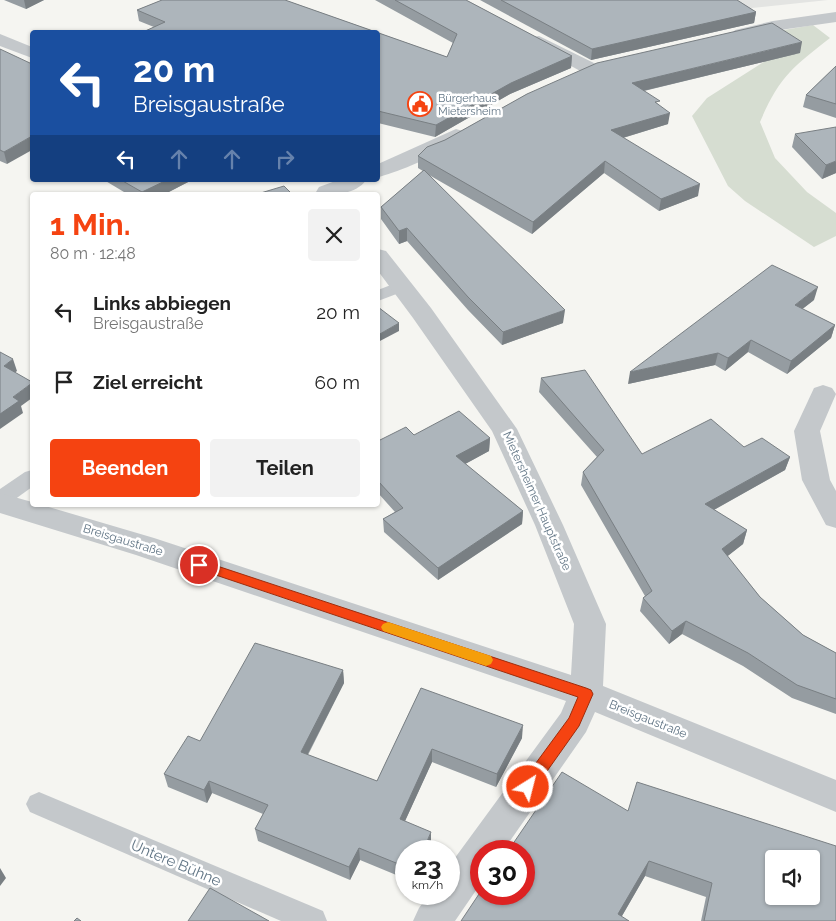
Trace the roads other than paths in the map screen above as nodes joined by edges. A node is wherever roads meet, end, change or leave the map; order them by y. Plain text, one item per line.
1 (836, 17) edge
2 (522, 32) edge
3 (727, 38) edge
4 (0, 39) edge
5 (30, 52) edge
6 (571, 76) edge
7 (471, 127) edge
8 (380, 170) edge
9 (311, 182) edge
10 (352, 182) edge
11 (325, 192) edge
12 (332, 192) edge
13 (380, 262) edge
14 (389, 291) edge
15 (823, 394) dead end
16 (30, 478) edge
17 (0, 501) edge
18 (836, 517) edge
19 (586, 694) junction
20 (836, 796) edge
21 (39, 804) dead end
22 (489, 840) edge
23 (470, 867) edge
24 (313, 921) edge
25 (432, 921) edge

1 - 3 street
2 - 6 street
4 - 5 street
7 - 8 street
9 - 11 street
10 - 12 street
13 - 14 street, Mietersheimer Hauptstraße
14 - 19 street, Mietersheimer Hauptstraße
15 - 18 street
16 - 17 lane
17 - 19 street, Breisgaustraße
19 - 20 street, Breisgaustraße
19 - 22 street
21 - 24 lane, Untere Bühne
23 - 25 street

